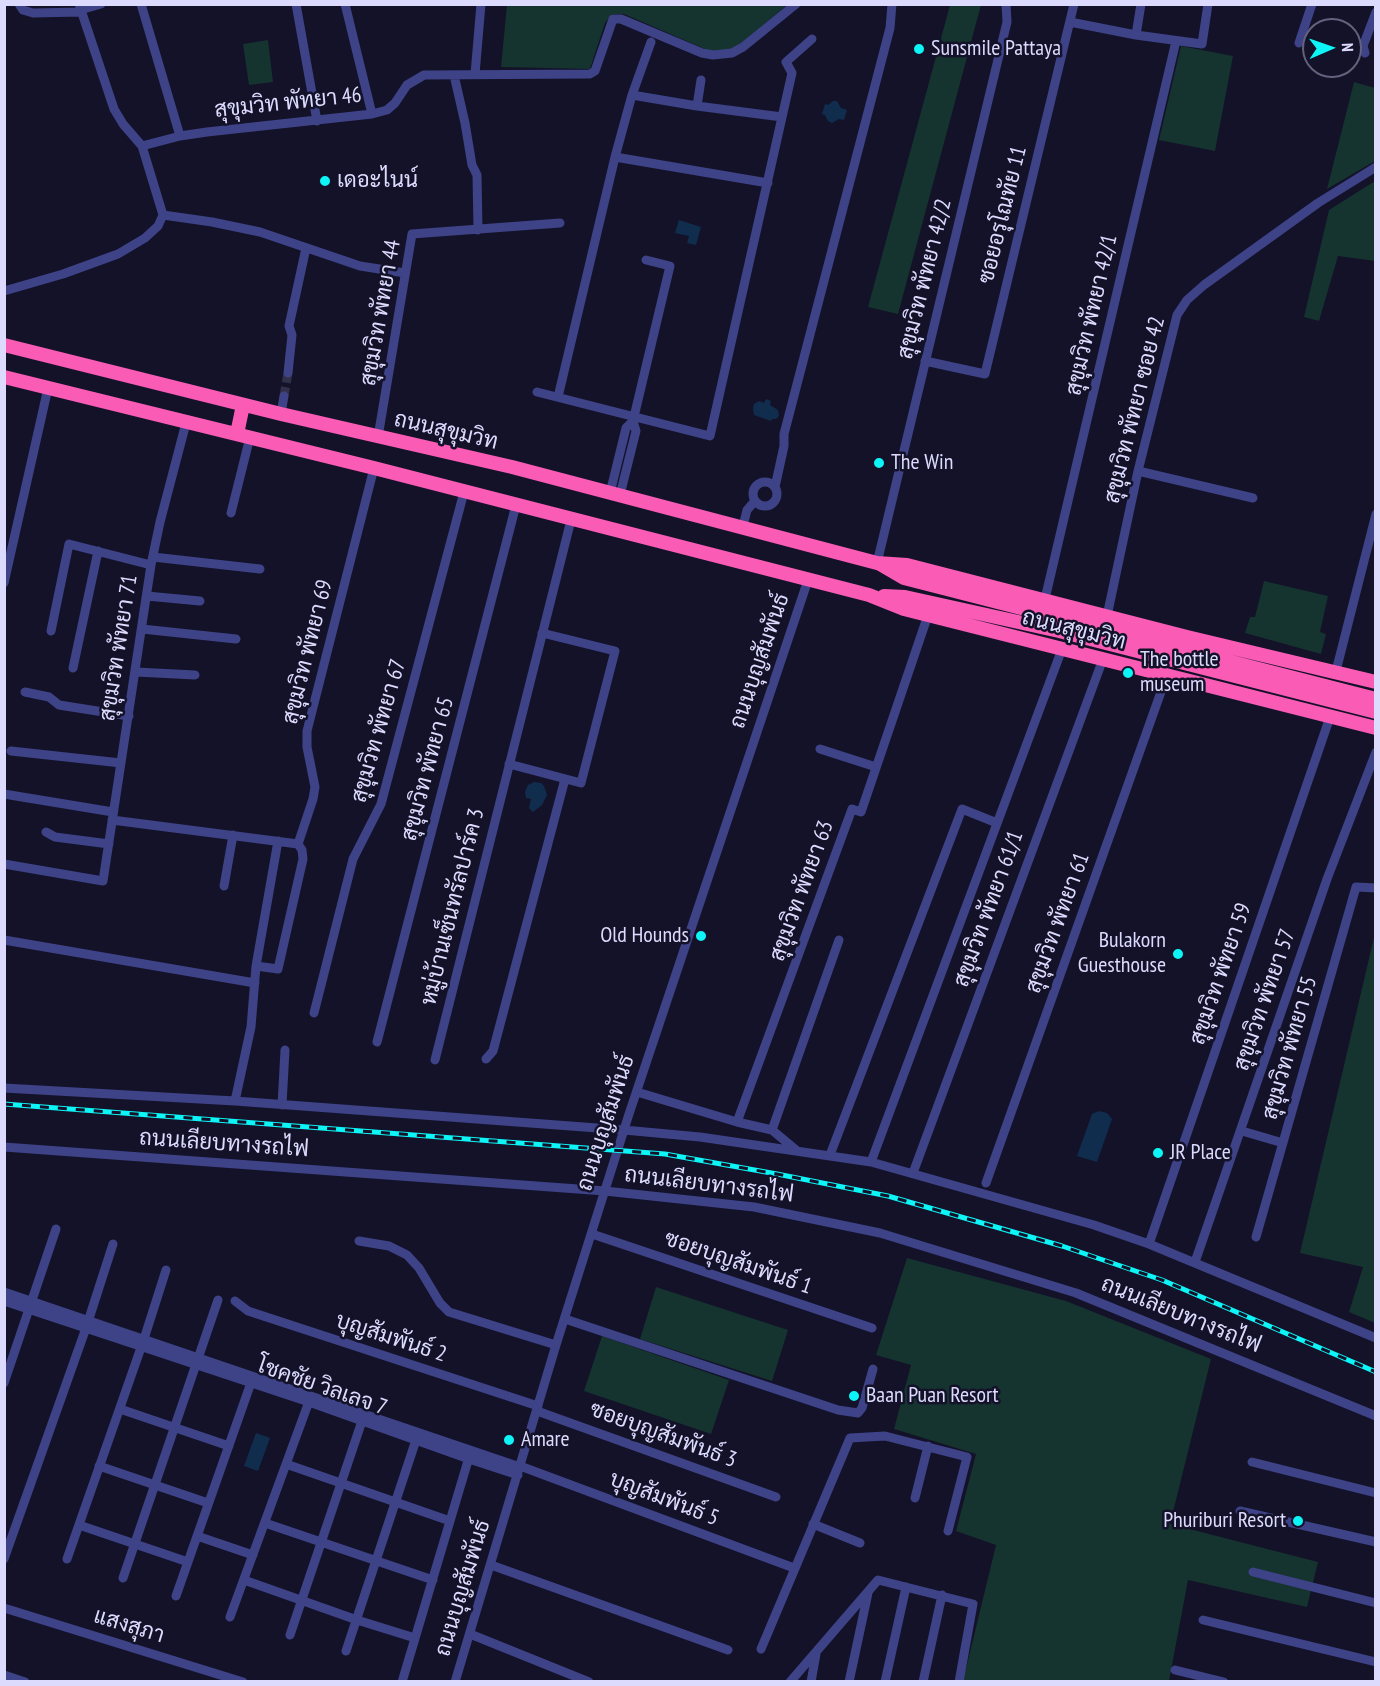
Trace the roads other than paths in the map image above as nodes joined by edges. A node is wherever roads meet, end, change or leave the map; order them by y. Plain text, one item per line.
1 (19, 4) edge
2 (101, 4) edge
3 (141, 4) edge
4 (296, 4) edge
5 (345, 4) edge
6 (481, 4) edge
7 (796, 4) edge
8 (892, 4) edge
9 (1006, 4) edge
10 (1074, 4) edge
11 (1141, 4) edge
12 (1208, 4) edge
13 (1312, 4) edge
14 (80, 9) edge
15 (1376, 12) edge
16 (1070, 22) junction
17 (1136, 35) junction
18 (812, 39) dead end
19 (1176, 40) junction
20 (651, 42) dead end
21 (1299, 43) dead end
22 (1365, 54) dead end
23 (475, 74) junction
24 (454, 75) junction
25 (700, 80) dead end
26 (632, 95) junction
27 (697, 106) junction
28 (372, 114) junction
29 (782, 117) junction
30 (317, 121) junction
31 (180, 136) junction
32 (142, 146) junction
33 (615, 157) junction
34 (1376, 167) edge
35 (768, 183) junction
36 (163, 215) junction
37 (560, 223) dead end
38 (478, 230) junction
39 (306, 248) junction
40 (646, 260) dead end
41 (405, 273) junction
42 (4, 291) edge
43 (4, 345) edge
44 (925, 361) junction
45 (288, 373) tunnel mouth
46 (4, 377) edge
47 (48, 388) junction
48 (537, 392) dead end
49 (284, 396) tunnel mouth
50 (558, 397) junction
51 (243, 405) junction
52 (281, 414) junction
53 (634, 418) junction
54 (186, 423) junction
55 (244, 436) junction
56 (378, 437) junction
57 (374, 468) junction
58 (779, 468) junction
59 (1138, 471) junction
60 (765, 482) junction
61 (775, 487) junction
62 (464, 492) junction
63 (615, 494) junction
64 (1253, 498) dead end
65 (755, 501) junction
66 (516, 505) junction
67 (231, 513) dead end
68 (1376, 514) edge
69 (571, 520) junction
70 (743, 526) junction
71 (98, 551) junction
72 (152, 561) junction
73 (877, 562) junction
74 (260, 569) dead end
75 (808, 580) junction
76 (4, 583) edge
77 (868, 595) junction
78 (147, 596) junction
79 (1045, 599) junction
80 (200, 602) dead end
81 (928, 615) junction
82 (1107, 616) junction
83 (142, 629) junction
84 (51, 631) dead end
85 (542, 633) junction
86 (236, 639) dead end
87 (1062, 649) junction
88 (1103, 659) junction
89 (73, 668) dead end
90 (1336, 671) junction
91 (136, 672) junction
92 (195, 675) dead end
93 (1167, 675) junction
94 (1376, 682) edge
95 (25, 692) dead end
96 (1376, 699) edge
97 (1376, 711) edge
98 (129, 716) junction
99 (1330, 717) junction
100 (1376, 728) edge
101 (820, 749) dead end
102 (11, 751) dead end
103 (1376, 752) edge
104 (121, 763) junction
105 (509, 764) junction
106 (876, 767) junction
107 (565, 779) junction
108 (4, 794) edge
109 (113, 816) junction
110 (997, 823) junction
111 (46, 832) dead end
112 (233, 835) junction
113 (279, 841) junction
114 (109, 844) junction
115 (298, 844) junction
116 (4, 864) edge
117 (224, 886) dead end
118 (1376, 888) edge
119 (4, 939) edge
120 (839, 940) dead end
121 (256, 966) junction
122 (255, 983) junction
123 (314, 1013) dead end
124 (377, 1042) dead end
125 (285, 1050) dead end
126 (435, 1059) dead end
127 (486, 1059) dead end
128 (4, 1088) edge
129 (637, 1092) junction
130 (235, 1101) junction
131 (282, 1105) junction
132 (737, 1122) junction
133 (624, 1130) junction
134 (772, 1130) junction
135 (1242, 1131) junction
136 (1283, 1143) junction
137 (4, 1147) edge
138 (797, 1150) junction
139 (830, 1155) junction
140 (871, 1162) junction
141 (913, 1173) junction
142 (987, 1183) dead end
143 (605, 1191) junction
144 (56, 1229) dead end
145 (592, 1234) junction
146 (1256, 1237) dead end
147 (358, 1241) dead end
148 (113, 1244) dead end
149 (1149, 1244) junction
150 (1196, 1262) junction
151 (166, 1270) dead end
152 (4, 1292) edge
153 (218, 1300) dead end
154 (4, 1301) edge
155 (235, 1301) dead end
156 (31, 1306) junction
157 (565, 1319) junction
158 (87, 1324) junction
159 (872, 1328) dead end
160 (1376, 1338) edge
161 (143, 1342) junction
162 (556, 1346) junction
163 (196, 1361) junction
164 (873, 1369) dead end
165 (252, 1379) junction
166 (4, 1383) edge
167 (310, 1399) junction
168 (537, 1408) junction
169 (120, 1409) junction
170 (1376, 1416) edge
171 (364, 1418) junction
172 (174, 1428) junction
173 (418, 1437) junction
174 (229, 1446) junction
175 (928, 1446) junction
176 (470, 1455) junction
177 (1252, 1462) dead end
178 (286, 1464) junction
179 (99, 1466) junction
180 (519, 1469) junction
181 (341, 1484) junction
182 (154, 1485) junction
183 (1376, 1493) edge
184 (776, 1497) dead end
185 (915, 1498) dead end
186 (208, 1503) junction
187 (396, 1503) junction
188 (1240, 1511) dead end
189 (450, 1521) junction
190 (265, 1523) junction
191 (813, 1524) junction
192 (79, 1525) junction
193 (948, 1531) dead end
194 (197, 1536) junction
195 (321, 1542) junction
196 (1376, 1542) edge
197 (860, 1543) dead end
198 (134, 1544) junction
199 (253, 1556) junction
200 (4, 1559) edge
201 (67, 1559) dead end
202 (188, 1562) junction
203 (376, 1562) junction
204 (491, 1565) junction
205 (794, 1568) junction
206 (1253, 1572) dead end
207 (123, 1578) dead end
208 (244, 1580) junction
209 (432, 1580) junction
210 (906, 1587) junction
211 (869, 1590) junction
212 (942, 1595) junction
213 (176, 1596) dead end
214 (301, 1601) junction
215 (1376, 1603) edge
216 (4, 1608) edge
217 (231, 1617) dead end
218 (357, 1620) junction
219 (1203, 1620) dead end
220 (470, 1634) junction
221 (290, 1635) dead end
222 (415, 1638) junction
223 (761, 1649) dead end
224 (728, 1650) dead end
225 (346, 1652) dead end
226 (817, 1652) junction
227 (1376, 1662) edge
228 (1175, 1670) dead end
229 (4, 1675) edge
230 (25, 1682) edge
231 (243, 1682) edge
232 (402, 1682) edge
233 (455, 1682) edge
234 (589, 1682) edge
235 (790, 1682) edge
236 (810, 1682) edge
237 (849, 1682) edge
238 (885, 1682) edge
239 (924, 1682) edge
240 (958, 1682) edge
241 (1224, 1682) edge

1 - 14 street
2 - 14 street
3 - 31 street
4 - 30 street
5 - 28 street
6 - 23 street
7 - 23 street, สุขุมวิท พัทยา 46
8 - 58 street
9 - 44 street, สุขุมวิท พัทยา 42/2
10 - 16 street, ซอยอรุโณทัย 11
11 - 17 street
12 - 19 street
13 - 21 street
14 - 32 street
15 - 22 street
16 - 17 street
16 - 44 street, ซอยอรุโณทัย 11
17 - 19 street
18 - 29 street
19 - 79 street, สุขุมวิท พัทยา 42/1
20 - 26 street
23 - 24 street, สุขุมวิท พัทยา 46
24 - 28 street, สุขุมวิท พัทยา 46
24 - 38 street
25 - 27 street
26 - 27 street
26 - 33 street
27 - 29 street
28 - 30 street, สุขุมวิท พัทยา 46
29 - 35 street
30 - 31 street, สุขุมวิท พัทยา 46
31 - 32 street, สุขุมวิท พัทยา 46
32 - 36 street
33 - 35 street
33 - 50 street
34 - 59 street, สุขุมวิท พัทยา ซอย 42
35 - 53 street
36 - 39 street
36 - 42 street
37 - 38 street, สุขุมวิท พัทยา 44
38 - 41 street, สุขุมวิท พัทยา 44
39 - 41 street
39 - 45 street
40 - 53 street
41 - 56 street, สุขุมวิท พัทยา 44
43 - 51 highway, ถนนสุขุมวิท
44 - 73 street, สุขุมวิท พัทยา 42/2
46 - 47 highway, ถนนสุขุมวิท
47 - 54 highway, ถนนสุขุมวิท
47 - 76 street
48 - 50 street
49 - 52 street
50 - 53 street
51 - 52 highway, ถนนสุขุมวิท
51 - 55 highway
52 - 56 highway, ถนนสุขุมวิท
53 - 63 street
54 - 55 highway, ถนนสุขุมวิท
54 - 72 street, สุขุมวิท พัทยา 71
55 - 57 highway, ถนนสุขุมวิท
55 - 67 street
56 - 63 highway, ถนนสุขุมวิท
57 - 62 highway, ถนนสุขุมวิท
57 - 115 street, สุขุมวิท พัทยา 69
58 - 60 street
58 - 61 street
59 - 64 street
59 - 82 street, สุขุมวิท พัทยา ซอย 42
60 - 61 street
60 - 65 street
61 - 65 street
62 - 66 highway, ถนนสุขุมวิท
62 - 123 street, สุขุมวิท พัทยา 67
63 - 70 highway, ถนนสุขุมวิท
65 - 70 street
66 - 69 highway, ถนนสุขุมวิท
66 - 124 street, สุขุมวิท พัทยา 65
68 - 90 street
69 - 75 highway, ถนนสุขุมวิท
69 - 85 street, หมู่บ้านเซ็นทรัลปาร์ค 3
70 - 73 highway, ถนนสุขุมวิท
71 - 72 street
71 - 84 street
71 - 89 street
72 - 74 street
72 - 78 street, สุขุมวิท พัทยา 71
73 - 79 highway, ถนนสุขุมวิท
73 - 96 highway, ถนนสุขุมวิท
75 - 77 highway, ถนนสุขุมวิท
75 - 129 street, ถนนบุญสัมพันธ์
77 - 81 highway, ถนนสุขุมวิท
77 - 97 highway, ถนนสุขุมวิท
78 - 80 street
78 - 83 street, สุขุมวิท พัทยา 71
79 - 82 highway, ถนนสุขุมวิท
81 - 87 highway, ถนนสุขุมวิท
81 - 106 street, สุขุมวิท พัทยา 63
82 - 90 highway, ถนนสุขุมวิท
83 - 86 street
83 - 91 street, สุขุมวิท พัทยา 71
85 - 105 street, หมู่บ้านเซ็นทรัลปาร์ค 3
85 - 107 street
87 - 88 highway, ถนนสุขุมวิท
87 - 110 street
88 - 93 highway, ถนนสุขุมวิท
88 - 141 street, สุขุมวิท พัทยา 61/1
90 - 94 highway, ถนนสุขุมวิท
91 - 92 street
91 - 98 street, สุขุมวิท พัทยา 71
93 - 99 highway, ถนนสุขุมวิท
93 - 142 street, สุขุมวิท พัทยา 61
95 - 98 street
98 - 104 street, สุขุมวิท พัทยา 71
99 - 100 highway, ถนนสุขุมวิท
99 - 149 street, สุขุมวิท พัทยา 59
101 - 106 street
102 - 104 street
103 - 135 street, สุขุมวิท พัทยา 57
104 - 109 street, สุขุมวิท พัทยา 71
105 - 107 street
105 - 126 street, หมู่บ้านเซ็นทรัลปาร์ค 3
106 - 132 street, สุขุมวิท พัทยา 63
107 - 127 street
108 - 109 street
109 - 112 street
109 - 114 street, สุขุมวิท พัทยา 71
110 - 139 street
110 - 140 street
111 - 114 street
112 - 113 street
112 - 117 street
113 - 115 street
113 - 121 street
114 - 116 street, สุขุมวิท พัทยา 71
115 - 121 street, สุขุมวิท พัทยา 69
118 - 136 street, สุขุมวิท พัทยา 55
119 - 122 street
120 - 134 street
121 - 122 street
122 - 130 street
125 - 131 street
128 - 130 street, ถนนเลียบทางรถไฟ
129 - 132 street
129 - 133 street, ถนนบุญสัมพันธ์
130 - 131 street, ถนนเลียบทางรถไฟ
131 - 133 street, ถนนเลียบทางรถไฟ
132 - 134 street
133 - 138 street, ถนนเลียบทางรถไฟ
133 - 143 street, ถนนบุญสัมพันธ์
134 - 138 street
135 - 136 street
135 - 150 street, สุขุมวิท พัทยา 57
136 - 146 street, สุขุมวิท พัทยา 55
137 - 143 street, ถนนเลียบทางรถไฟ
138 - 139 street, ถนนเลียบทางรถไฟ
139 - 140 street, ถนนเลียบทางรถไฟ
140 - 141 street, ถนนเลียบทางรถไฟ
141 - 149 street, ถนนเลียบทางรถไฟ
143 - 145 street, ถนนบุญสัมพันธ์
143 - 170 street, ถนนเลียบทางรถไฟ
144 - 156 street
145 - 157 street, ถนนบุญสัมพันธ์
145 - 159 street, ซอยบุญสัมพันธ์ 1
147 - 162 street
148 - 158 street
149 - 150 street, ถนนเลียบทางรถไฟ
150 - 160 street, ถนนเลียบทางรถไฟ
151 - 161 street
152 - 156 street
153 - 163 street
154 - 156 street
155 - 168 street, บุญสัมพันธ์ 2
156 - 158 street, โชคชัย วิลเลจ 7
156 - 166 street
157 - 162 street, ถนนบุญสัมพันธ์
157 - 164 street
158 - 161 street, โชคชัย วิลเลจ 7
158 - 200 street
161 - 163 street, โชคชัย วิลเลจ 7
161 - 169 street
162 - 168 street, ถนนบุญสัมพันธ์
163 - 165 street, โชคชัย วิลเลจ 7
163 - 172 street
165 - 167 street, โชคชัย วิลเลจ 7
165 - 174 street
167 - 171 street, โชคชัย วิลเลจ 7
167 - 178 street
168 - 180 street, ถนนบุญสัมพันธ์
168 - 184 street, ซอยบุญสัมพันธ์ 3
169 - 172 street
169 - 179 street
171 - 173 street, โชคชัย วิลเลจ 7
171 - 181 street
172 - 174 street
172 - 182 street
173 - 176 street, โชคชัย วิลเลจ 7
173 - 187 street
174 - 186 street
175 - 185 street
175 - 191 street
175 - 193 street
176 - 180 street, โชคชัย วิลเลจ 7
176 - 189 street
177 - 183 street
178 - 181 street
178 - 190 street
179 - 182 street
179 - 192 street
180 - 204 street, ถนนบุญสัมพันธ์
180 - 205 street, บุญสัมพันธ์ 5
181 - 187 street
181 - 195 street
182 - 186 street
182 - 198 street
186 - 194 street
187 - 189 street
187 - 203 street
188 - 196 street
189 - 209 street
190 - 195 street
190 - 199 street
191 - 197 street
191 - 205 street
192 - 198 street
192 - 201 street
194 - 199 street
194 - 202 street
195 - 203 street
195 - 214 street
198 - 202 street
198 - 207 street
199 - 208 street
202 - 213 street
203 - 209 street
203 - 218 street
204 - 220 street, ถนนบุญสัมพันธ์
204 - 224 street
205 - 223 street
206 - 215 street
208 - 214 street
208 - 217 street
209 - 222 street
210 - 211 street
210 - 212 street
210 - 238 street
211 - 226 street
211 - 237 street
212 - 239 street
212 - 240 street
214 - 218 street
214 - 221 street
216 - 231 street, แสงสุภา
218 - 222 street
218 - 225 street
219 - 227 street
220 - 233 street, ถนนบุญสัมพันธ์
220 - 234 street
222 - 232 street
226 - 235 street
226 - 236 street
228 - 241 street
229 - 230 street

